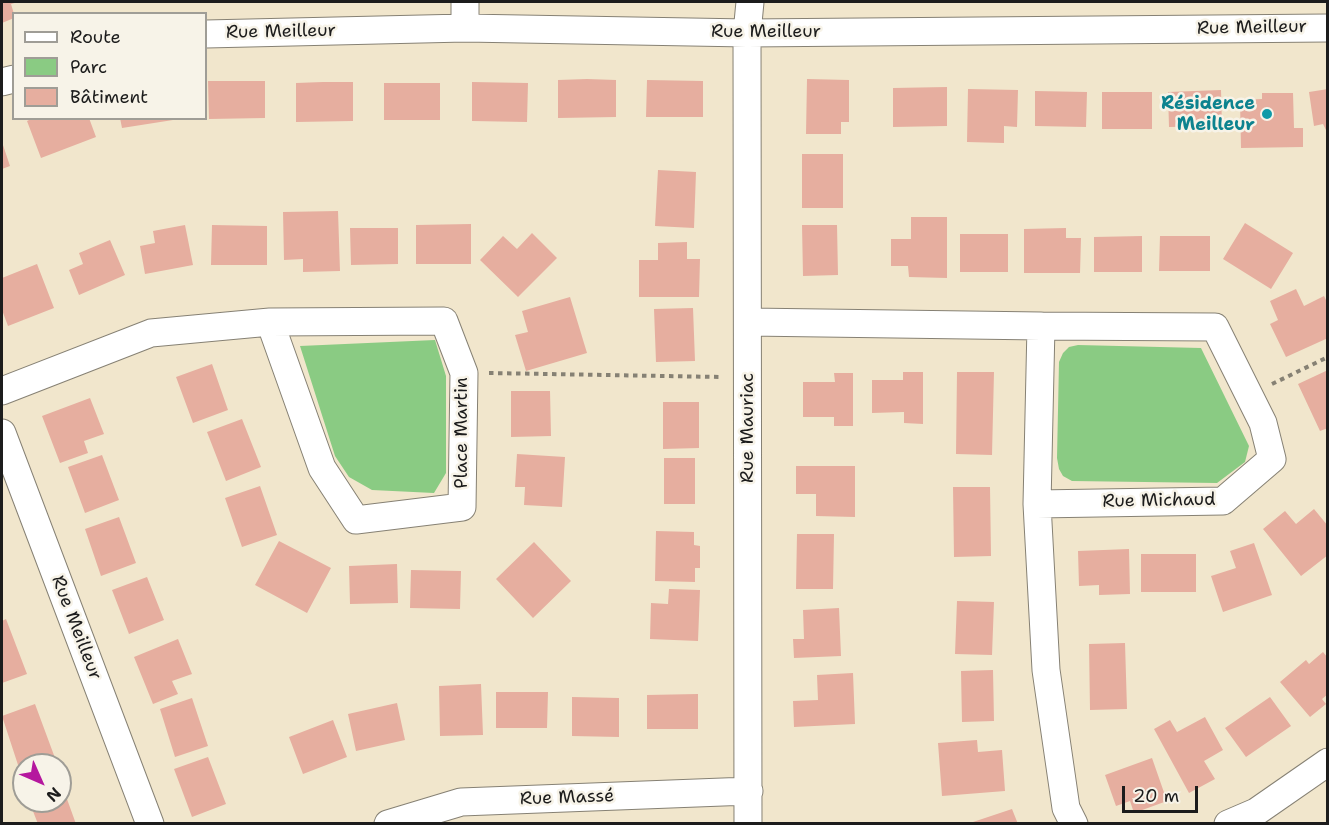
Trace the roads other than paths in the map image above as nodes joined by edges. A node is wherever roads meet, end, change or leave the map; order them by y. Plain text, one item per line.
1 (750, 2) edge
2 (465, 15) edge
3 (1328, 28) edge
4 (747, 33) junction
5 (207, 34) edge
6 (270, 322) junction
7 (748, 322) junction
8 (1041, 326) junction
9 (2, 391) edge
10 (2, 434) edge
11 (1037, 504) junction
12 (1328, 762) edge
13 (749, 791) junction
14 (461, 813) edge
15 (150, 824) edge
16 (387, 824) edge
17 (748, 824) edge
18 (1074, 824) edge
19 (1228, 824) edge

1 - 4 street, Rue Mauriac
2 - 4 street, Rue Meilleur
2 - 5 street, Rue Meilleur
3 - 4 street, Rue Meilleur
4 - 7 street, Rue Mauriac
6 - 6 street, Place Martin
6 - 9 street, Place Martin
7 - 8 street, Rue Michaud
7 - 13 street, Rue Mauriac
8 - 11 street
8 - 11 street, Rue Michaud
10 - 15 street, Rue Meilleur
11 - 18 street
12 - 19 street
13 - 14 street, Rue Massé
13 - 17 street, Rue Mauriac
14 - 16 street, Rue Massé

